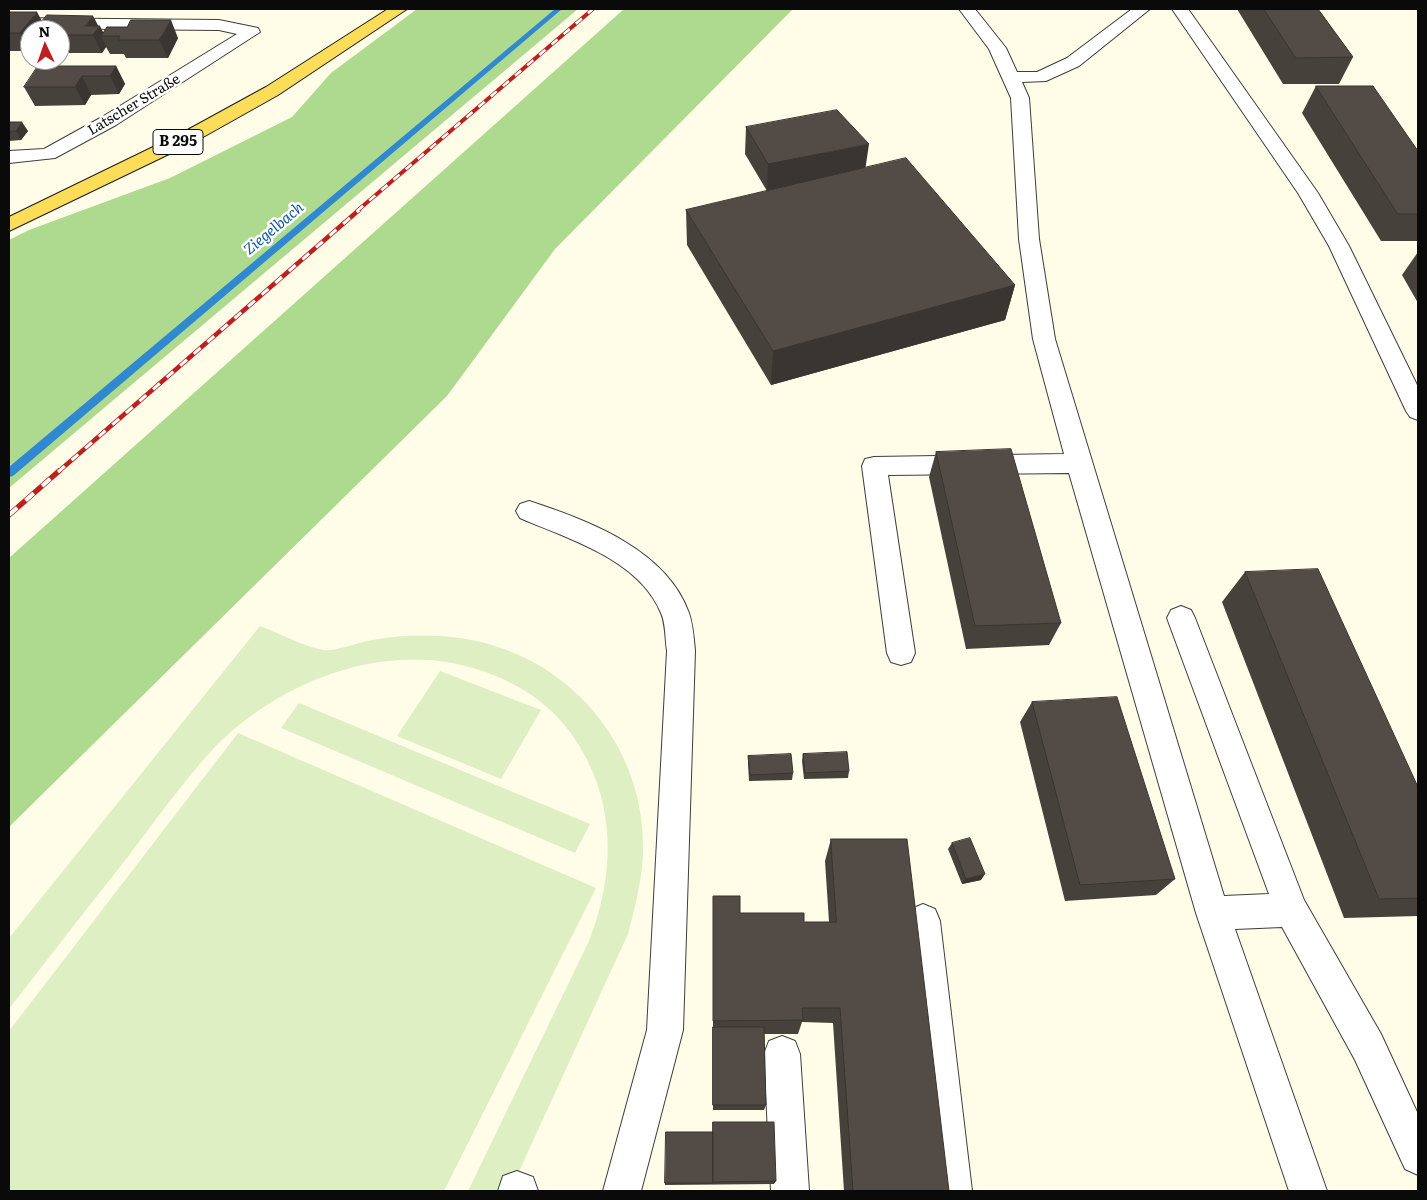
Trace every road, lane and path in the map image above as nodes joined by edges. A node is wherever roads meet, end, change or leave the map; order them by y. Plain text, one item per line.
1 (399, 9) edge
2 (967, 9) edge
3 (1142, 9) edge
4 (1180, 9) edge
5 (9, 23) edge
6 (1010, 77) junction
7 (9, 157) edge
8 (9, 225) edge
9 (1418, 411) edge
10 (1079, 462) junction
11 (529, 511) dead end
12 (1181, 618) dead end
13 (902, 653) dead end
14 (1291, 910) junction
15 (1213, 913) junction
16 (923, 921) dead end
17 (782, 1054) dead end
18 (1418, 1156) edge
19 (622, 1191) edge
20 (790, 1191) edge
21 (953, 1191) edge
22 (1308, 1191) edge

1 - 8 main road, B 295
2 - 6 street
3 - 6 street
4 - 9 street
5 - 7 street, Latscher Straße
6 - 10 street
10 - 13 street
10 - 15 street
11 - 19 street
12 - 14 street
14 - 15 street
14 - 18 street
15 - 22 street
16 - 21 street
17 - 20 street

